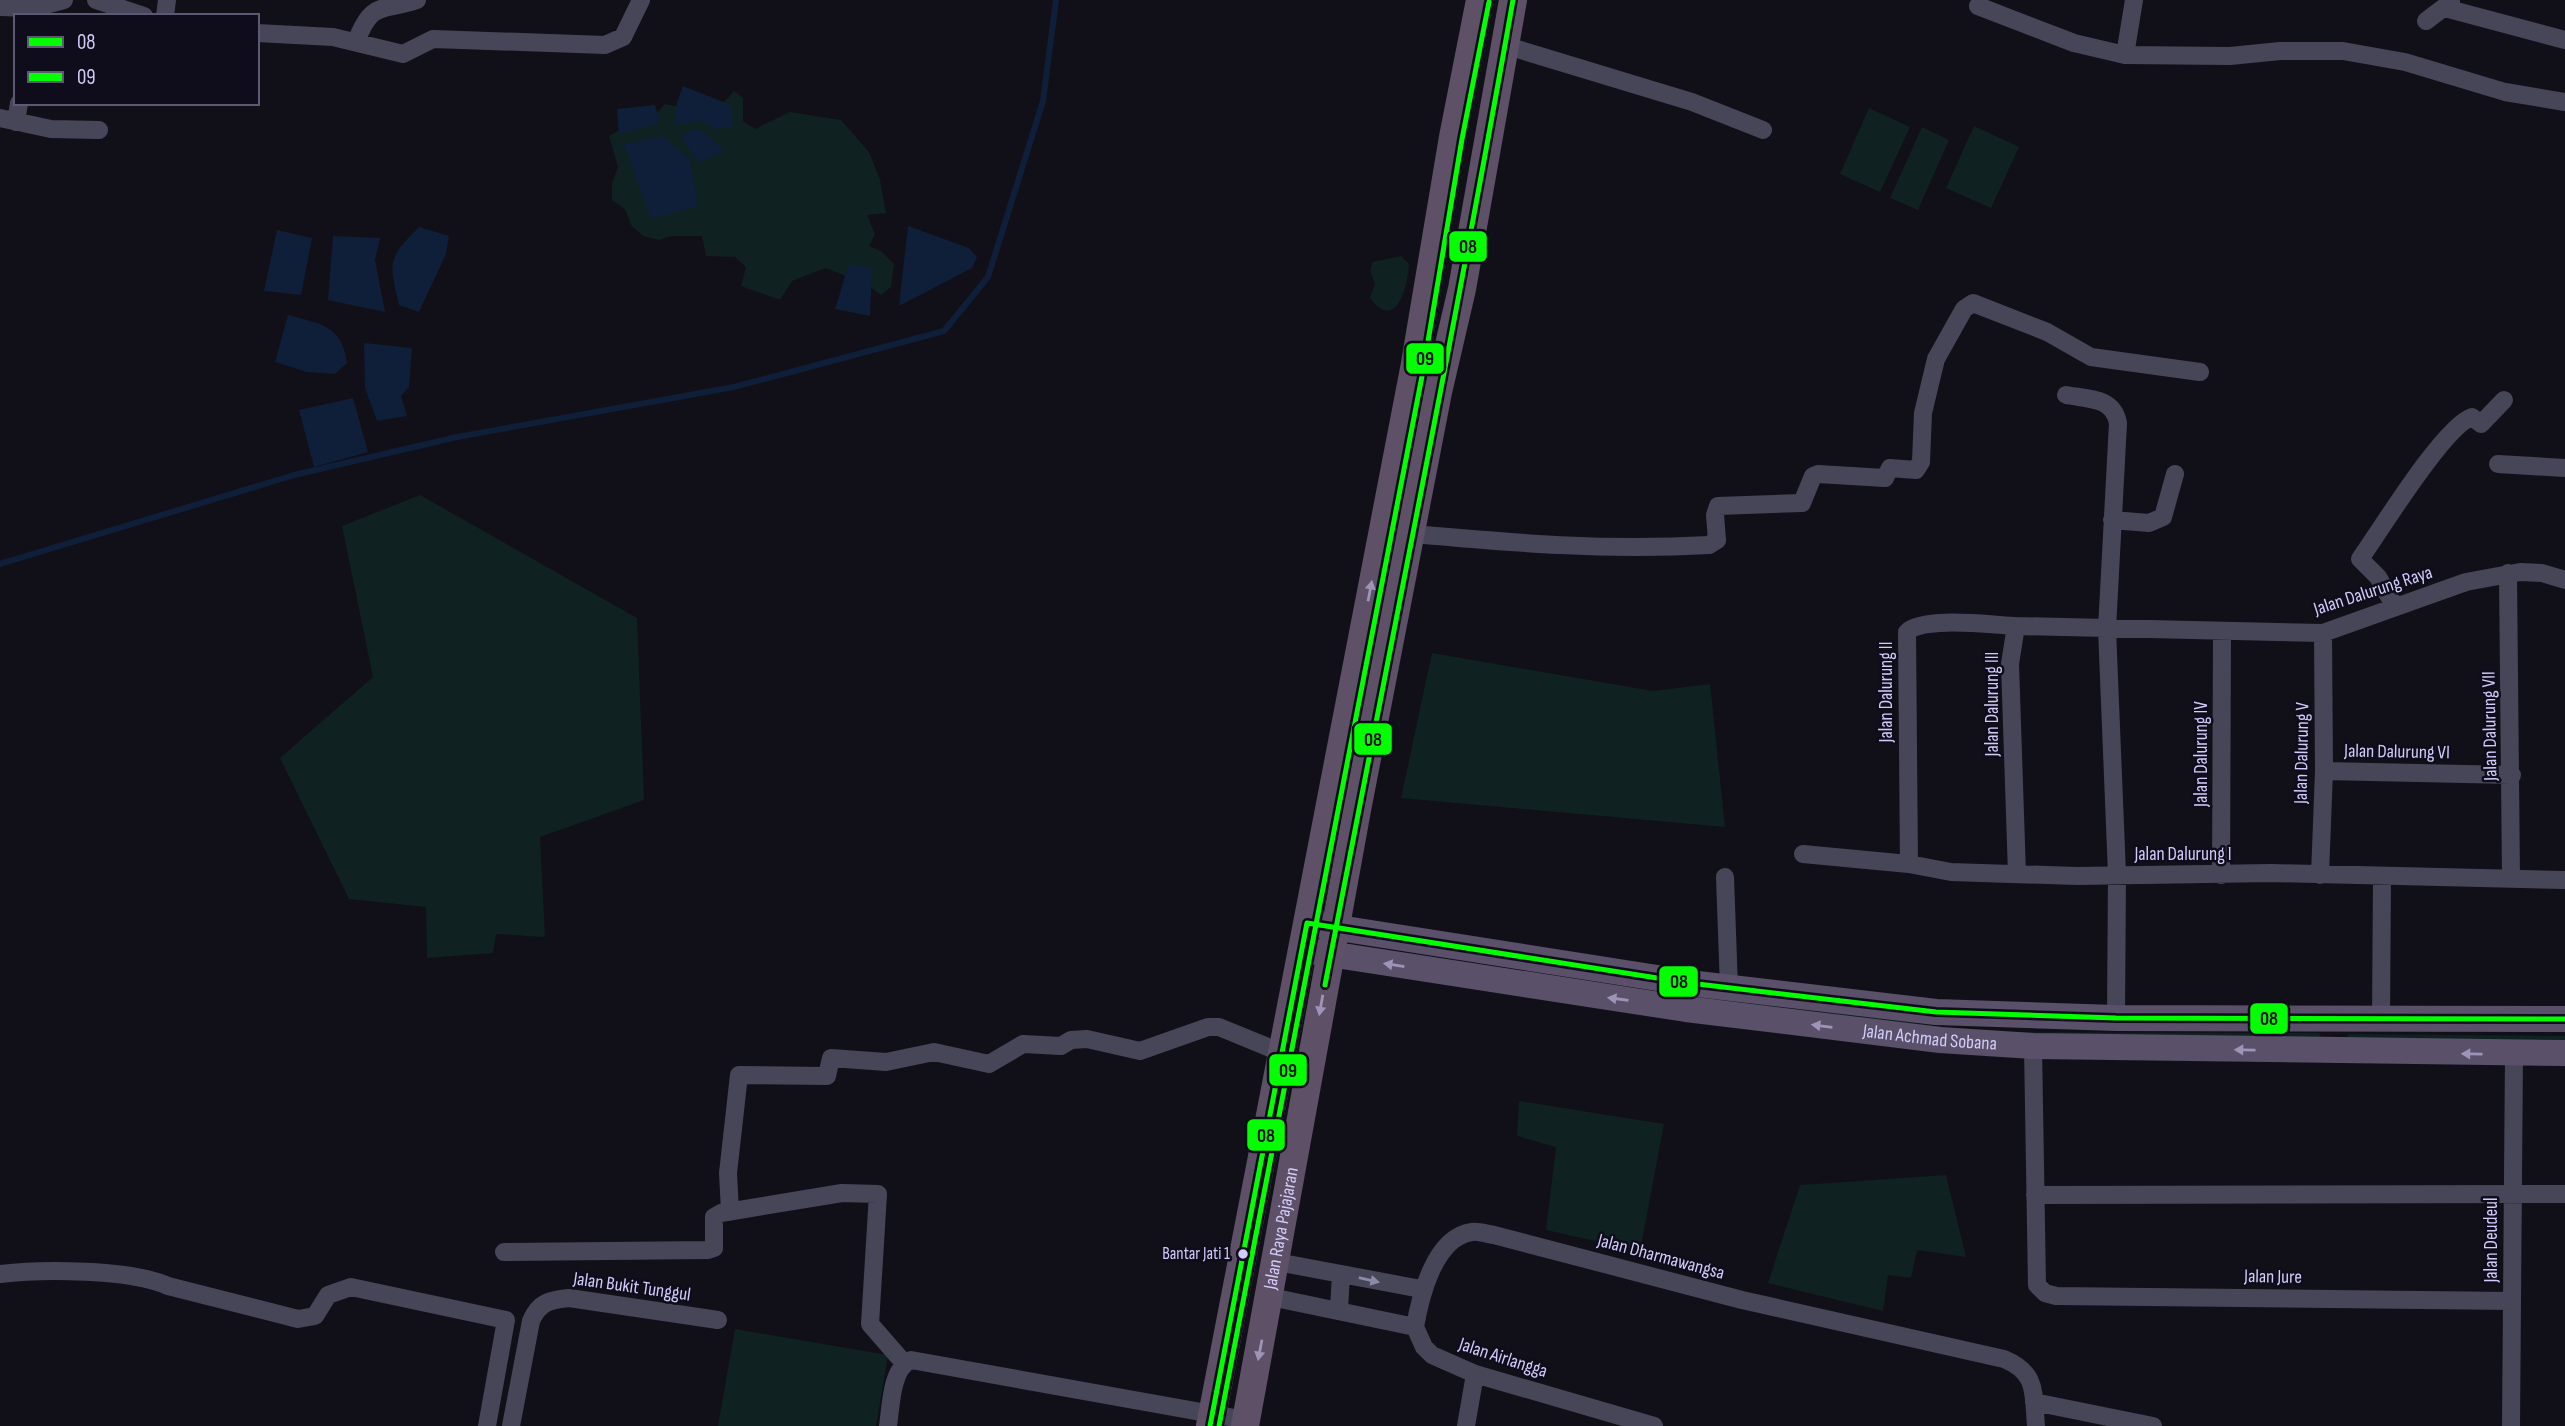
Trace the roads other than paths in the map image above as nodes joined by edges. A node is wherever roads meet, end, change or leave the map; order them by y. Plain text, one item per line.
1 (64, 0) edge
2 (96, 0) edge
3 (417, 0) edge
4 (641, 0) edge
5 (1480, 0) edge
6 (1513, 0) edge
7 (2134, 0) edge
8 (2449, 4) edge
9 (0, 6) edge
10 (1978, 6) dead end
11 (33, 12) edge
12 (138, 14) edge
13 (2426, 21) dead end
14 (259, 33) edge
15 (2565, 40) edge
16 (356, 42) junction
17 (1504, 46) junction
18 (2125, 55) junction
19 (2565, 102) edge
20 (18, 105) edge
21 (8, 120) edge
22 (1763, 130) dead end
23 (99, 131) dead end
24 (2200, 372) dead end
25 (2066, 395) dead end
26 (2504, 400) dead end
27 (2498, 464) dead end
28 (2565, 468) edge
29 (2175, 474) dead end
30 (2112, 520) junction
31 (1413, 534) junction
32 (2508, 573) junction
33 (2565, 580) edge
34 (2394, 605) junction
35 (2016, 626) junction
36 (2107, 629) junction
37 (2222, 632) junction
38 (2323, 633) junction
39 (2324, 771) junction
40 (2512, 775) junction
41 (1803, 855) dead end
42 (1909, 864) junction
43 (2017, 873) junction
44 (2117, 874) junction
45 (2319, 874) junction
46 (2221, 875) junction
47 (2382, 876) junction
48 (1725, 877) dead end
49 (2511, 879) junction
50 (2565, 880) edge
51 (1304, 936) junction
52 (1333, 941) junction
53 (1729, 988) junction
54 (1687, 996) junction
55 (2116, 1018) junction
56 (2340, 1018) junction
57 (2381, 1018) junction
58 (2565, 1019) edge
59 (2033, 1046) junction
60 (1280, 1052) junction
61 (2339, 1052) junction
62 (2565, 1053) edge
63 (2514, 1054) junction
64 (2512, 1192) junction
65 (2565, 1194) edge
66 (2035, 1195) junction
67 (730, 1211) junction
68 (504, 1252) dead end
69 (1277, 1262) junction
70 (0, 1274) edge
71 (1341, 1274) junction
72 (1421, 1289) junction
73 (1271, 1297) junction
74 (2512, 1301) junction
75 (1339, 1310) junction
76 (718, 1320) dead end
77 (1415, 1327) junction
78 (904, 1363) junction
79 (1475, 1374) junction
80 (2034, 1402) junction
81 (1212, 1420) edge
82 (1246, 1423) edge
83 (487, 1426) edge
84 (511, 1426) edge
85 (888, 1426) edge
86 (1466, 1426) edge
87 (1654, 1426) edge
88 (2036, 1426) edge
89 (2153, 1426) edge
90 (2511, 1426) edge

1 - 11 street
2 - 12 street
3 - 16 street
4 - 16 street
51 -> 5 highway, Jalan Raya Pajajaran
6 - 17 highway, Jalan Raya Pajajaran
7 - 18 street
8 - 13 street
8 - 15 street
9 - 11 street
10 - 18 street
14 - 16 street
17 - 22 street
17 - 31 highway, Jalan Raya Pajajaran
18 - 19 street
20 - 21 street
21 - 23 street
24 - 31 street
25 - 30 street
26 - 34 street
27 - 28 street
29 - 30 street
30 - 36 street
31 - 52 highway, Jalan Raya Pajajaran
32 - 33 street, Jalan Dalurung Raya
32 - 34 street, Jalan Dalurung Raya
32 - 40 street, Jalan Dalurung VII
34 - 38 street, Jalan Dalurung Raya
35 - 36 street, Jalan Dalurung III
35 - 42 street, Jalan Dalurung II
35 - 43 street, Jalan Dalurung III
36 - 37 street, Jalan Dalurung Raya
36 - 44 street
37 - 38 street, Jalan Dalurung Raya
37 - 46 street, Jalan Dalurung IV
38 - 39 street, Jalan Dalurung V
39 - 40 street, Jalan Dalurung VI
39 - 45 street, Jalan Dalurung V
40 - 49 street, Jalan Dalurung VII
41 - 42 street, Jalan Dalurung I
42 - 43 street, Jalan Dalurung I
43 - 44 street, Jalan Dalurung I
44 - 46 street, Jalan Dalurung I
44 - 55 street
45 - 46 street, Jalan Dalurung I
45 - 47 street, Jalan Dalurung I
47 - 49 street, Jalan Dalurung I
47 - 57 street
48 - 53 street
49 - 50 street, Jalan Dalurung I
51 - 52 main road, Jalan Achmad Sobana
51 - 60 highway, Jalan Raya Pajajaran
52 - 54 main road, Jalan Achmad Sobana
52 -> 69 highway, Jalan Raya Pajajaran
53 - 54 main road, Jalan Achmad Sobana
53 - 55 main road, Jalan Achmad Sobana
59 -> 54 main road, Jalan Achmad Sobana
55 - 56 main road, Jalan Achmad Sobana
56 - 57 main road, Jalan Achmad Sobana
56 - 61 main road
57 - 58 main road, Jalan Achmad Sobana
61 -> 59 main road, Jalan Achmad Sobana
59 - 66 street
60 - 67 street
60 - 81 highway, Jalan Raya Pajajaran
63 -> 61 main road, Jalan Achmad Sobana
62 - 63 main road, Jalan Achmad Sobana
63 - 64 street, Jalan Deudeul
64 - 65 street
64 - 66 street
64 - 74 street, Jalan Deudeul
66 - 74 street, Jalan Jure
67 - 68 street
67 - 78 street
69 - 71 street
69 - 73 highway, Jalan Raya Pajajaran
70 - 83 street
71 -> 72 street
71 - 75 street
72 - 77 street
72 - 80 street, Jalan Dharmawangsa
73 - 75 street
73 -> 82 highway, Jalan Raya Pajajaran
74 - 90 street, Jalan Deudeul
75 - 77 street
76 - 84 street, Jalan Bukit Tunggul
77 - 79 street, Jalan Airlangga
78 - 81 street
78 - 85 street
79 - 86 street
79 - 87 street, Jalan Airlangga
80 - 88 street, Jalan Dharmawangsa
80 - 89 street
81 - 82 street

